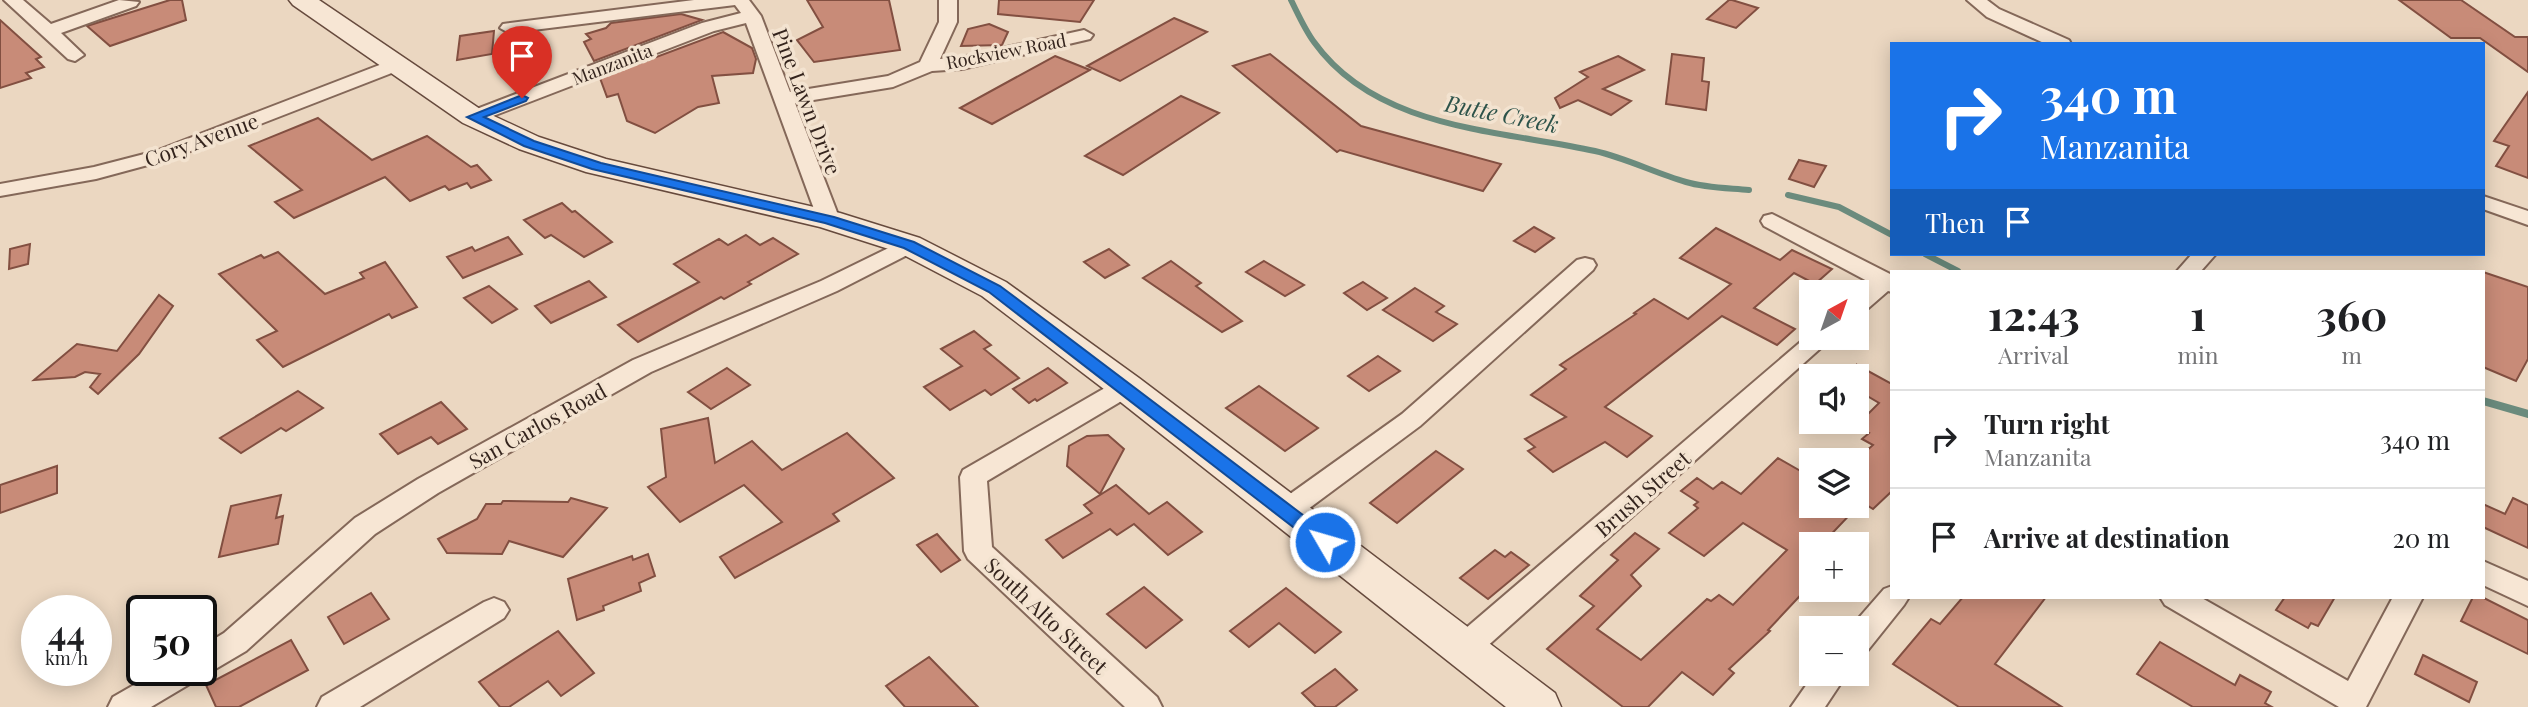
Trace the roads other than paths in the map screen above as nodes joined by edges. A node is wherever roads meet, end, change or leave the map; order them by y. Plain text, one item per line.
1 (13, 0) edge
2 (128, 0) edge
3 (302, 0) edge
4 (948, 0) edge
5 (1976, 0) edge
6 (743, 5) edge
7 (509, 28) dead end
8 (48, 30) junction
9 (1084, 35) dead end
10 (2058, 42) edge
11 (75, 55) dead end
12 (395, 65) junction
13 (928, 66) junction
14 (784, 99) junction
15 (473, 117) junction
16 (0, 190) edge
17 (2485, 203) edge
18 (2528, 218) edge
19 (829, 220) junction
20 (1772, 221) dead end
21 (909, 245) junction
22 (2203, 256) edge
23 (1585, 265) dead end
24 (2189, 270) edge
25 (1888, 283) edge
26 (1869, 297) edge
27 (1806, 350) edge
28 (1126, 387) junction
29 (1286, 511) junction
30 (2485, 573) edge
31 (2528, 594) edge
32 (1892, 599) edge
33 (2179, 599) edge
34 (2407, 599) edge
35 (494, 611) dead end
36 (1869, 627) edge
37 (1463, 649) junction
38 (217, 653) edge
39 (160, 686) edge
40 (1823, 686) edge
41 (124, 707) edge
42 (333, 707) edge
43 (1146, 707) edge
44 (1539, 707) edge
45 (1807, 707) edge

1 - 8 street
2 - 8 street
3 - 12 main road
4 - 13 street, Rockview Road
5 - 10 street
6 - 7 street
6 - 14 street, Pine Lawn Drive
6 - 15 street, Manzanita
8 - 11 street
9 - 13 street, Rockview Road
12 - 15 main road
12 - 16 street, Cory Avenue
13 - 14 street, Rockview Road
14 - 19 street, Pine Lawn Drive
15 - 19 main road
17 - 18 street
19 - 21 main road
20 - 25 street
21 - 28 main road
21 - 38 street, San Carlos Road
22 - 24 street
23 - 29 street
25 - 26 street
27 - 37 street, Brush Street
28 - 29 main road
28 - 43 street, South Alto Street
29 - 37 main road
30 - 31 street
32 - 36 street
33 - 34 street
35 - 42 street
37 - 44 main road
39 - 41 street
40 - 45 street

